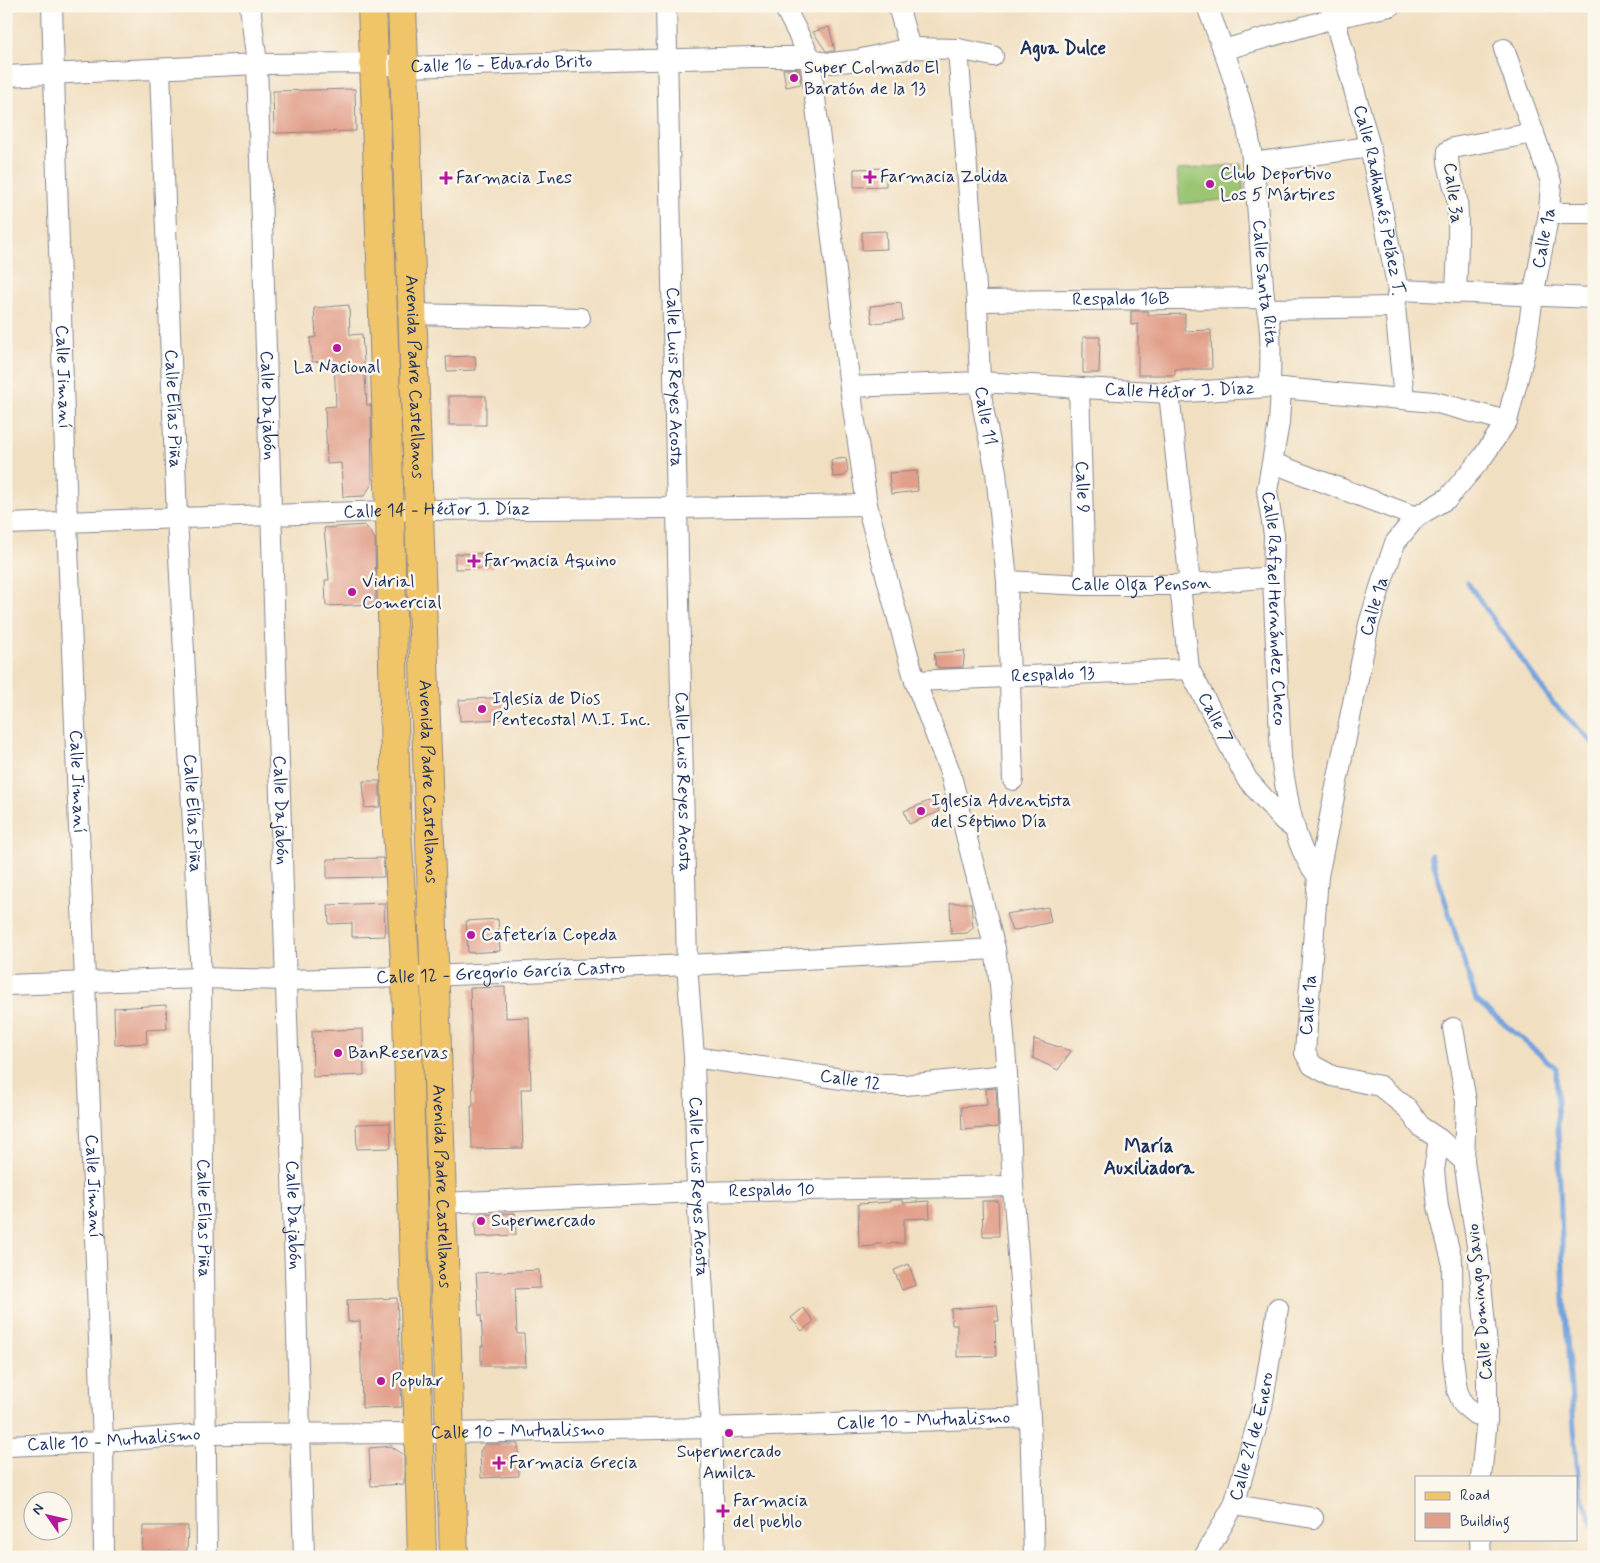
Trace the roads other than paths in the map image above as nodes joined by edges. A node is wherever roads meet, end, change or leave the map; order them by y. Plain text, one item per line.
1 (52, 6) edge
2 (250, 6) edge
3 (372, 6) edge
4 (666, 6) edge
5 (784, 6) edge
6 (898, 6) edge
7 (1207, 6) edge
8 (1390, 6) edge
9 (402, 7) edge
10 (1332, 12) edge
11 (910, 48) junction
12 (958, 49) junction
13 (1504, 49) dead end
14 (1223, 50) junction
15 (994, 56) dead end
16 (810, 57) junction
17 (666, 60) junction
18 (373, 63) junction
19 (257, 64) junction
20 (405, 67) junction
21 (160, 70) junction
22 (55, 74) junction
23 (6, 76) edge
24 (1534, 133) junction
25 (1370, 146) junction
26 (1252, 163) junction
27 (1549, 213) junction
28 (1594, 213) edge
29 (1456, 293) junction
30 (1533, 297) junction
31 (1396, 298) junction
32 (1594, 298) edge
33 (977, 301) junction
34 (1266, 303) junction
35 (412, 314) junction
36 (580, 318) dead end
37 (980, 382) junction
38 (850, 387) junction
39 (1079, 388) junction
40 (1275, 388) junction
41 (1169, 393) junction
42 (1404, 399) junction
43 (1506, 421) junction
44 (1273, 463) junction
45 (867, 505) junction
46 (678, 508) junction
47 (419, 510) junction
48 (390, 512) junction
49 (272, 515) junction
50 (1416, 517) junction
51 (178, 518) junction
52 (67, 521) junction
53 (6, 524) edge
54 (1273, 577) junction
55 (1007, 581) junction
56 (1085, 585) junction
57 (1185, 585) junction
58 (1189, 669) junction
59 (1009, 678) junction
60 (915, 682) junction
61 (1013, 780) dead end
62 (1295, 829) junction
63 (1318, 876) junction
64 (995, 949) junction
65 (687, 965) junction
66 (436, 975) junction
67 (406, 977) junction
68 (201, 978) junction
69 (287, 980) junction
70 (85, 983) junction
71 (6, 985) edge
72 (1453, 1028) dead end
73 (694, 1057) junction
74 (1008, 1075) junction
75 (1439, 1139) junction
76 (1464, 1161) junction
77 (1013, 1186) junction
78 (697, 1192) junction
79 (441, 1203) junction
80 (1278, 1308) dead end
81 (1030, 1418) junction
82 (1487, 1419) junction
83 (711, 1428) junction
84 (417, 1433) junction
85 (206, 1434) junction
86 (300, 1434) junction
87 (449, 1434) junction
88 (103, 1442) junction
89 (6, 1446) edge
90 (1481, 1476) edge
91 (1234, 1505) junction
92 (1313, 1518) dead end
93 (1480, 1540) edge
94 (104, 1557) edge
95 (207, 1557) edge
96 (304, 1557) edge
97 (422, 1557) edge
98 (454, 1557) edge
99 (715, 1557) edge
100 (1034, 1557) edge
101 (1204, 1557) edge
102 (1481, 1557) edge

1 - 22 street, Calle Jimaní
2 - 19 street, Calle Dajabón
3 - 18 main road, Avenida Padre Castellanos
4 - 17 street, Calle Luis Reyes Acosta
5 - 16 street
6 - 11 street
7 - 14 street, Calle Santa Rita
8 - 10 street
9 - 20 main road, Avenida Padre Castellanos
10 - 14 street
10 - 25 street, Calle Radhamés Peláez T.
11 - 12 street, Calle 16 - Eduardo Brito
11 - 16 street, Calle 16 - Eduardo Brito
12 - 15 street, Calle 16 - Eduardo Brito
12 - 33 street, Calle 11
13 - 24 street, Calle 1a
14 - 26 street, Calle Santa Rita
16 - 17 street, Calle 16 - Eduardo Brito
16 - 38 street
17 - 20 street, Calle 16 - Eduardo Brito
17 - 46 street, Calle Luis Reyes Acosta
18 - 19 street, Calle 16 - Eduardo Brito
18 - 20 street, Calle 16 - Eduardo Brito
18 - 48 main road, Avenida Padre Castellanos
19 - 21 street, Calle 16 - Eduardo Brito
19 - 49 street, Calle Dajabón
20 - 35 main road, Avenida Padre Castellanos
21 - 22 street, Calle 16 - Eduardo Brito
21 - 51 street, Calle Elías Piña
22 - 23 street, Calle 16 - Eduardo Brito
22 - 52 street, Calle Jimaní
24 - 27 street, Calle 1a
24 - 29 street, Calle 3a
25 - 26 street
25 - 31 street, Calle Radhamés Peláez T.
26 - 34 street, Calle Santa Rita
27 - 28 street
27 - 30 street, Calle 1a
29 - 30 street, Respaldo 16B
29 - 31 street, Respaldo 16B
30 - 32 street, Respaldo 16B
30 - 43 street, Calle 1a
31 - 34 street, Respaldo 16B
31 - 42 street, Calle Radhamés Peláez T.
33 - 34 street, Respaldo 16B
33 - 37 street, Calle 11
34 - 40 street, Calle Santa Rita
35 - 36 street
35 - 47 main road, Avenida Padre Castellanos
37 - 38 street, Calle Héctor J. Díaz
37 - 39 street, Calle Héctor J. Díaz
37 - 55 street, Calle 11
38 - 45 street
39 - 41 street, Calle Héctor J. Díaz
39 - 56 street, Calle 9
40 - 41 street, Calle Héctor J. Díaz
40 - 42 street, Calle Héctor J. Díaz
40 - 44 street, Calle Rafael Hernández Checo
41 - 57 street, Calle 7
42 - 43 street, Calle Héctor J. Díaz
43 - 50 street, Calle 1a
44 - 50 street
44 - 54 street, Calle Rafael Hernández Checo
45 - 46 street, Calle 14 - Héctor J. Díaz
45 - 60 street
46 - 47 street, Calle 14 - Héctor J. Díaz
46 - 65 street, Calle Luis Reyes Acosta
47 - 48 street, Calle 14 - Héctor J. Díaz
47 - 66 main road, Avenida Padre Castellanos
48 - 49 street, Calle 14 - Héctor J. Díaz
48 - 67 main road, Avenida Padre Castellanos
49 - 51 street, Calle 14 - Héctor J. Díaz
49 - 69 street, Calle Dajabón
50 - 63 street, Calle 1a
51 - 52 street, Calle 14 - Héctor J. Díaz
51 - 68 street, Calle Elías Piña
52 - 53 street, Calle 14 - Héctor J. Díaz
52 - 70 street, Calle Jimaní
54 - 57 street, Calle Olga Penson
54 - 62 street, Calle Rafael Hernández Checo
55 - 56 street, Calle Olga Penson
55 - 59 street, Calle 11
56 - 57 street, Calle Olga Penson
57 - 58 street, Calle 7
58 - 59 street, Respaldo 13
58 - 62 street, Calle 7
59 - 60 street, Respaldo 13
59 - 61 street, Calle 11
60 - 64 street
62 - 63 street
63 - 75 street, Calle 1a
64 - 65 street, Calle 12 - Gregorio García Castro
64 - 74 street
65 - 66 street, Calle 12 - Gregorio García Castro
65 - 73 street, Calle Luis Reyes Acosta
66 - 67 street, Calle 12 - Gregorio García Castro
66 - 79 main road, Avenida Padre Castellanos
67 - 69 street, Calle 12 - Gregorio García Castro
67 - 84 main road, Avenida Padre Castellanos
68 - 69 street, Calle 12 - Gregorio García Castro
68 - 70 street, Calle 12 - Gregorio García Castro
68 - 85 street, Calle Elías Piña
69 - 86 street, Calle Dajabón
70 - 71 street, Calle 12 - Gregorio García Castro
70 - 88 street, Calle Jimaní
72 - 76 street, Calle Domingo Savio
73 - 74 street, Calle 12
73 - 78 street, Calle Luis Reyes Acosta
74 - 77 street
75 - 76 street
75 - 82 street
76 - 82 street, Calle Domingo Savio
77 - 78 street, Respaldo 10
77 - 81 street
78 - 79 street, Respaldo 10
78 - 83 street, Calle Luis Reyes Acosta
79 - 87 main road, Avenida Padre Castellanos
80 - 91 street, Calle 21 de Enero
81 - 83 street, Calle 10 - Mutualismo
81 - 100 street
82 - 90 street, Calle Domingo Savio
83 - 87 street, Calle 10 - Mutualismo
83 - 99 street, Calle Luis Reyes Acosta
84 - 86 street, Calle 10 - Mutualismo
84 - 87 street, Calle 10 - Mutualismo
84 - 97 main road, Avenida Padre Castellanos
85 - 86 street, Calle 10 - Mutualismo
85 - 88 street, Calle 10 - Mutualismo
85 - 95 street, Calle Elías Piña
86 - 96 street, Calle Dajabón
87 - 98 main road, Avenida Padre Castellanos
88 - 89 street, Calle 10 - Mutualismo
88 - 94 street, Calle Jimaní
91 - 92 street
91 - 101 street, Calle 21 de Enero
93 - 102 street

